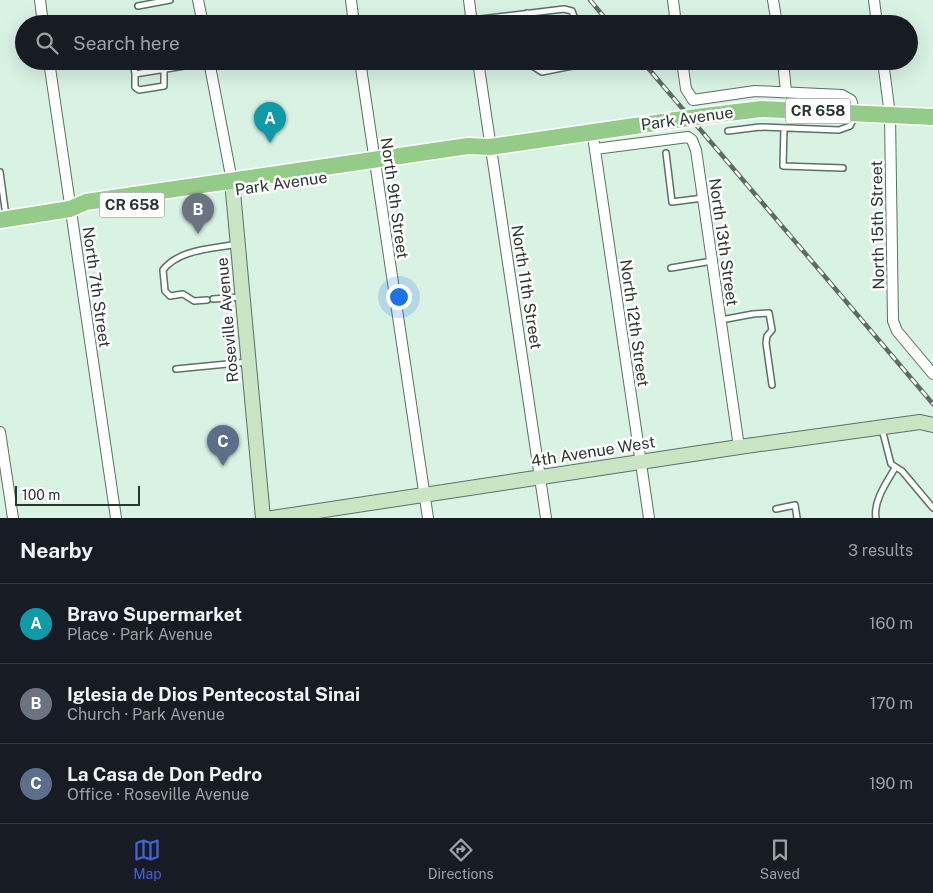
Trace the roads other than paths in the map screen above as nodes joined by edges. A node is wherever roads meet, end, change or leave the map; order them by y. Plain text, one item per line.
1 (40, 0) edge
2 (170, 0) edge
3 (198, 0) edge
4 (351, 0) edge
5 (469, 0) edge
6 (673, 0) edge
7 (774, 0) edge
8 (874, 0) edge
9 (138, 6) dead end
10 (527, 13) joint
11 (42, 15) edge
12 (201, 15) edge
13 (353, 15) edge
14 (471, 15) edge
15 (515, 15) edge
16 (574, 15) edge
17 (675, 15) edge
18 (776, 15) edge
19 (876, 15) edge
20 (50, 70) edge
21 (134, 70) edge
22 (164, 70) joint
23 (210, 70) edge
24 (361, 70) edge
25 (479, 70) edge
26 (539, 70) edge
27 (552, 70) edge
28 (683, 70) edge
29 (783, 70) edge
30 (884, 70) edge
31 (135, 74) junction
32 (786, 92) junction
33 (855, 113) junction
34 (890, 114) junction
35 (933, 116) edge
36 (784, 128) junction
37 (728, 131) dead end
38 (592, 132) junction
39 (490, 147) junction
40 (595, 149) junction
41 (666, 153) dead end
42 (375, 164) junction
43 (843, 168) dead end
44 (0, 172) edge
45 (232, 185) junction
46 (703, 198) junction
47 (70, 209) junction
48 (2, 218) edge
49 (238, 244) junction
50 (712, 262) junction
51 (671, 268) dead end
52 (242, 297) junction
53 (720, 320) junction
54 (249, 362) junction
55 (176, 368) dead end
56 (933, 374) edge
57 (772, 385) dead end
58 (933, 415) edge
59 (926, 424) edge
60 (882, 428) junction
61 (0, 432) edge
62 (739, 447) junction
63 (641, 462) junction
64 (895, 468) junction
65 (540, 477) junction
66 (424, 495) junction
67 (933, 508) edge
68 (776, 509) dead end
69 (13, 518) edge
70 (116, 518) edge
71 (263, 518) edge
72 (272, 518) edge
73 (428, 518) edge
74 (546, 518) edge
75 (649, 518) edge
76 (797, 518) edge
77 (876, 518) edge

1 - 11 street
2 - 9 lane
3 - 12 street
4 - 13 street
5 - 14 street
6 - 17 street
7 - 18 street
8 - 19 street
10 - 15 lane
10 - 16 lane
20 - 47 street, North 7th Street
21 - 31 lane
22 - 31 lane
22 - 31 lane
23 - 45 street, Roseville Avenue
24 - 42 street, North 9th Street
25 - 39 street, North 11th Street
26 - 27 lane
28 - 32 street, Park Avenue
29 - 32 street
30 - 34 street, North 15th Street
32 - 33 street, Park Avenue
33 - 34 main road, Park Avenue / CR 658
33 - 36 lane
33 - 38 main road, Park Avenue / CR 658, bridge
34 - 35 main road, Park Avenue / CR 658
34 - 56 street, North 15th Street
36 - 37 lane
36 - 43 lane
38 - 39 main road, Park Avenue / CR 658
38 - 40 street, North 12th Street
39 - 42 main road, Park Avenue / CR 658
39 - 65 street, North 11th Street
40 - 46 street, North 13th Street
40 - 63 street, North 12th Street
41 - 46 lane
42 - 45 main road, Park Avenue / CR 658
42 - 66 street, North 9th Street
44 - 48 lane
45 - 47 main road, Park Avenue / CR 658
45 - 49 street, Roseville Avenue
46 - 50 street, North 13th Street
47 - 48 main road, Park Avenue / CR 658
47 - 70 street, North 7th Street
49 - 52 street, Roseville Avenue
49 - 52 lane
50 - 51 lane
50 - 53 street, North 13th Street
52 - 54 street, Roseville Avenue
53 - 57 lane
53 - 62 street, North 13th Street
54 - 55 lane
54 - 71 street, Roseville Avenue
58 - 59 street, 4th Avenue West
59 - 60 street, 4th Avenue West
60 - 62 street, 4th Avenue West
60 - 64 lane
61 - 69 street
62 - 63 street, 4th Avenue West
63 - 65 street, 4th Avenue West
63 - 75 street, North 12th Street
64 - 67 lane
64 - 77 lane
65 - 66 street, 4th Avenue West
65 - 74 street, North 11th Street
66 - 72 street, 4th Avenue West
66 - 73 street, North 9th Street
68 - 76 lane

